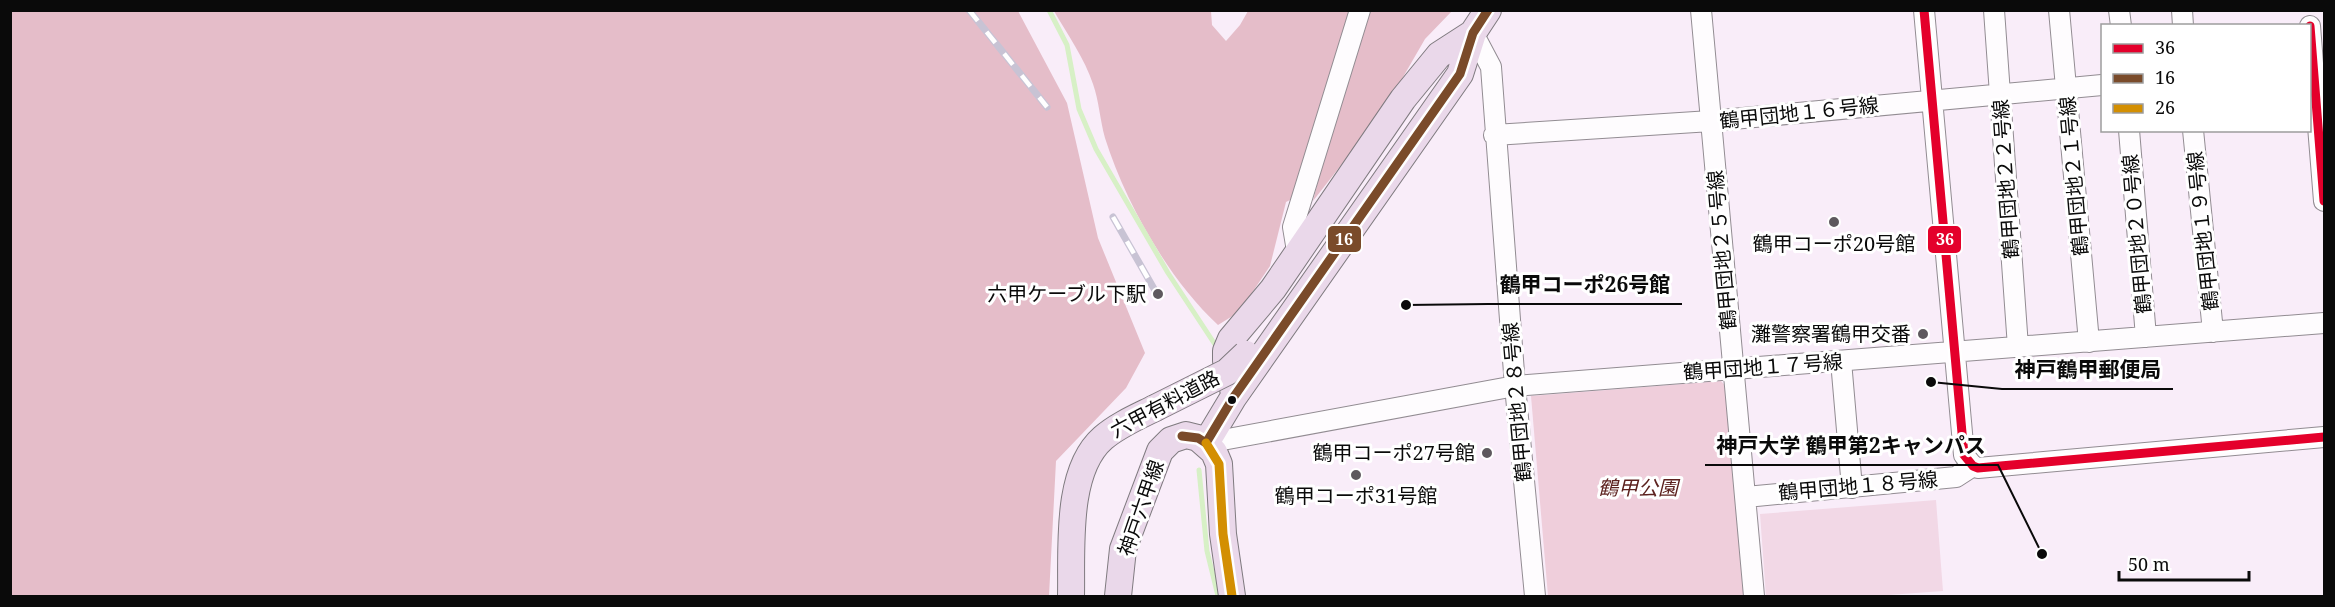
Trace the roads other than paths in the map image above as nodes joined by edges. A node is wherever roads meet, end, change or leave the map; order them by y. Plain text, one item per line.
1 (1360, 10) edge
2 (1488, 10) edge
3 (1701, 10) edge
4 (1924, 10) edge
5 (1994, 10) edge
6 (2059, 10) edge
7 (1473, 33) junction
8 (2311, 48) edge
9 (2312, 69) edge
10 (2101, 85) edge
11 (2067, 88) junction
12 (2000, 94) junction
13 (1932, 99) junction
14 (1711, 121) junction
15 (2129, 132) edge
16 (2193, 132) edge
17 (1494, 135) junction
18 (2325, 201) edge
19 (1297, 252) junction
20 (2325, 323) edge
21 (2213, 332) junction
22 (2146, 337) junction
23 (2089, 342) junction
24 (2018, 347) junction
25 (1954, 351) junction
26 (1841, 361) junction
27 (1733, 369) junction
28 (1515, 386) junction
29 (1233, 398) junction
30 (2325, 437) edge
31 (1206, 443) junction
32 (1972, 466) junction
33 (1852, 488) junction
34 (1746, 497) junction
35 (1071, 597) edge
36 (1118, 597) edge
37 (1232, 597) edge
38 (1535, 597) edge
39 (1754, 597) edge

1 - 19 street
2 - 7 main road
3 - 14 street, 鶴甲団地２５号線
4 - 13 street
5 - 12 street, 鶴甲団地２２号線
6 - 11 street, 鶴甲団地２１号線
7 - 17 street, 鶴甲団地２８号線
7 - 19 main road
7 - 29 main road
7 - 35 main road, 六甲有料道路, bridge
8 - 9 street
9 - 18 street
10 - 11 street, 鶴甲団地１６号線
11 - 12 street, 鶴甲団地１６号線
11 - 23 street, 鶴甲団地２１号線
12 - 13 street, 鶴甲団地１６号線
12 - 24 street, 鶴甲団地２２号線
13 - 14 street, 鶴甲団地１６号線
13 - 25 street
14 - 17 street, 鶴甲団地１６号線
14 - 27 street, 鶴甲団地２５号線
15 - 22 street, 鶴甲団地２０号線
16 - 21 street, 鶴甲団地１９号線
17 - 28 street, 鶴甲団地２８号線
19 - 29 main road
20 - 21 street, 鶴甲団地１７号線
21 - 22 street, 鶴甲団地１７号線
22 - 23 street, 鶴甲団地１７号線
23 - 24 street, 鶴甲団地１７号線
24 - 25 street, 鶴甲団地１７号線
25 - 26 street, 鶴甲団地１７号線
25 - 32 street
26 - 27 street, 鶴甲団地１７号線
26 - 33 street
27 - 28 street, 鶴甲団地１７号線
27 - 34 street, 鶴甲団地２５号線
28 - 31 street, 鶴甲団地１７号線
28 - 38 street, 鶴甲団地２８号線
29 - 31 main road
30 - 32 street, 鶴甲団地１８号線
31 - 36 main road, 神戸六甲線
31 - 37 main road
32 - 33 street, 鶴甲団地１８号線
33 - 34 street, 鶴甲団地１８号線
34 - 39 street, 鶴甲団地２５号線

